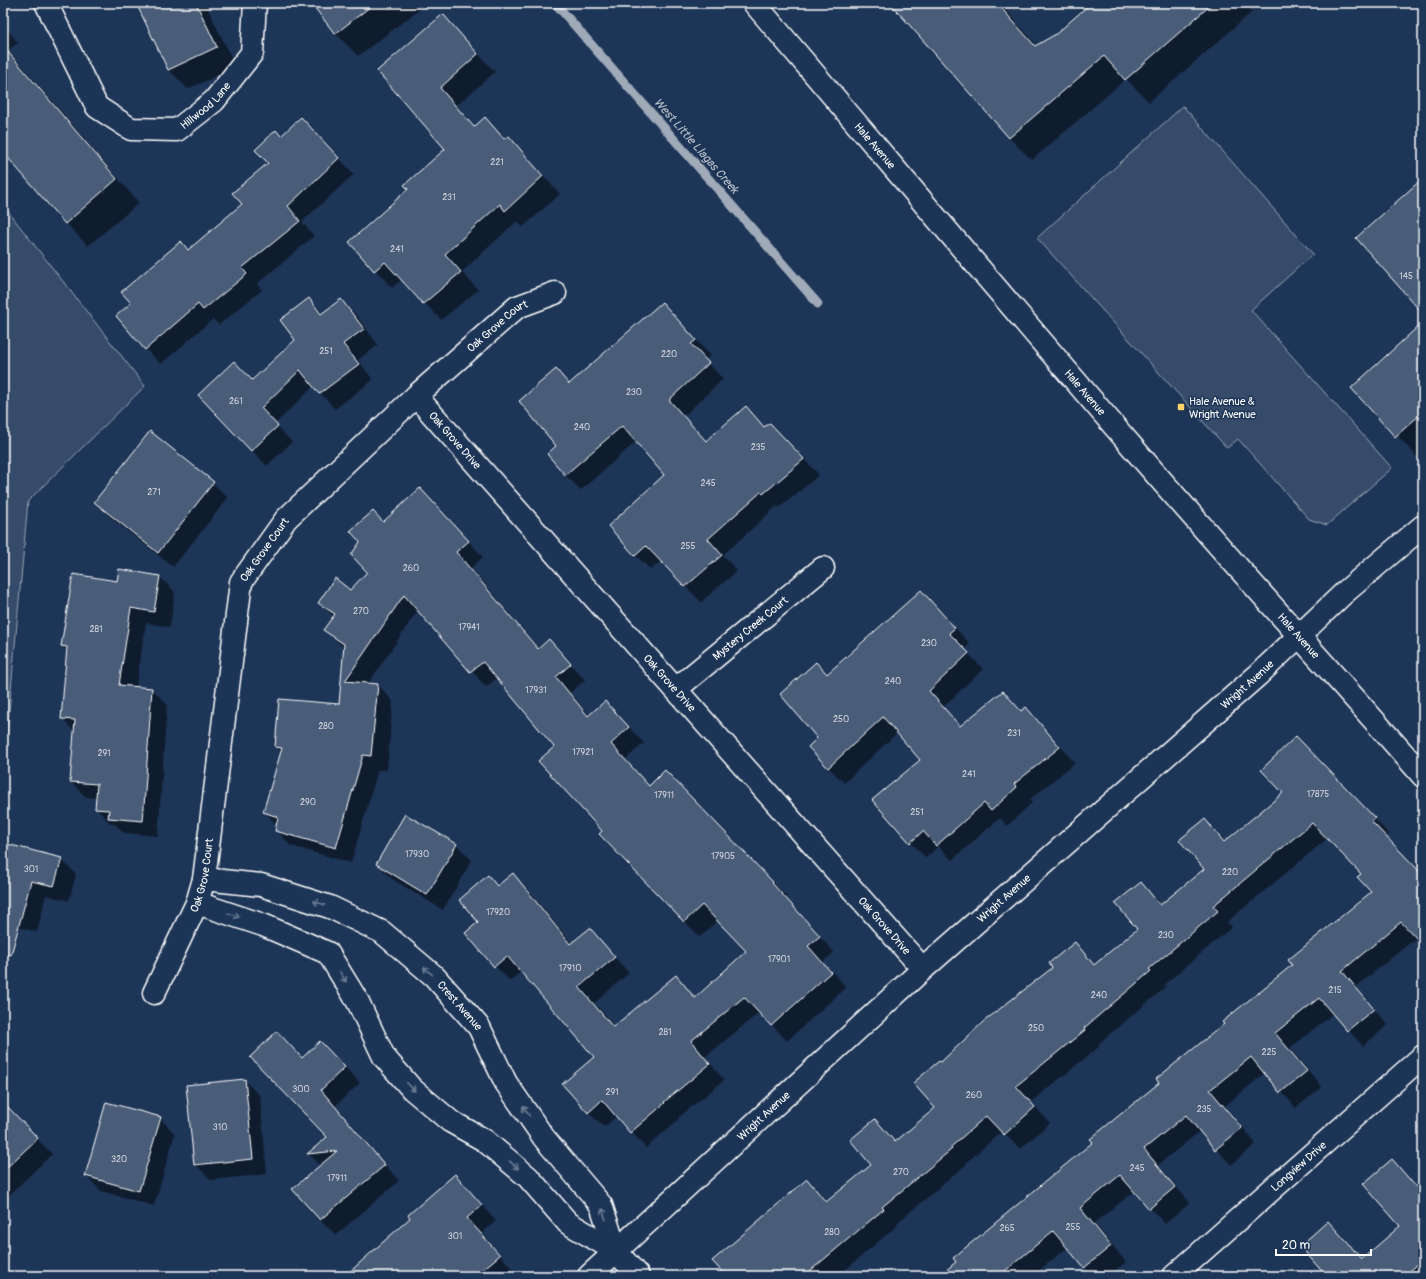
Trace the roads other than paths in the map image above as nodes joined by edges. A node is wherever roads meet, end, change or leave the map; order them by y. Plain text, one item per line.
1 (46, 3) edge
2 (256, 3) edge
3 (754, 3) edge
4 (555, 293) dead end
5 (416, 396) junction
6 (1423, 526) edge
7 (823, 568) dead end
8 (1301, 636) junction
9 (676, 689) junction
10 (1423, 776) edge
11 (204, 879) junction
12 (196, 903) junction
13 (923, 969) junction
14 (154, 993) dead end
15 (1423, 1056) edge
16 (616, 1251) junction
17 (589, 1276) edge
18 (638, 1276) edge
19 (1174, 1276) edge

1 - 2 street, Hillwood Lane
3 - 8 street, Hale Avenue
4 - 5 street, Oak Grove Court
5 - 9 street, Oak Grove Drive
5 - 11 street, Oak Grove Court
6 - 8 street, Wright Avenue
7 - 9 street, Mystery Creek Court
8 - 10 street, Hale Avenue
8 - 13 street, Wright Avenue
9 - 13 street, Oak Grove Drive
11 - 12 street, Oak Grove Court
16 -> 11 street, Crest Avenue
12 - 14 street, Oak Grove Court
12 -> 16 street, Crest Avenue
13 - 16 street, Wright Avenue
15 - 19 street, Longview Drive
16 - 17 street, Wright Avenue
16 - 18 street, Crest Avenue

